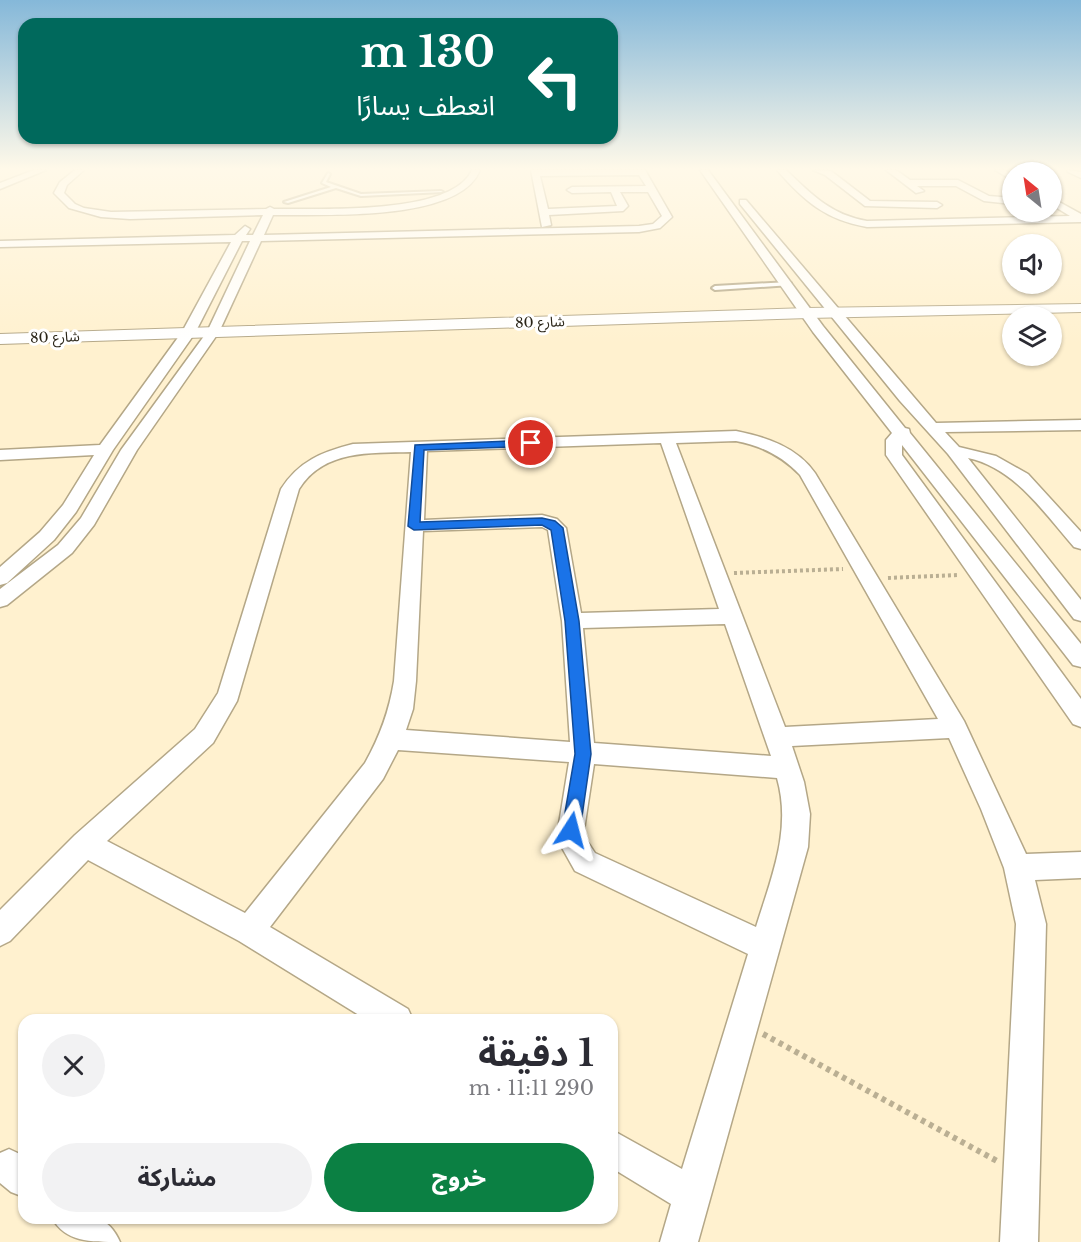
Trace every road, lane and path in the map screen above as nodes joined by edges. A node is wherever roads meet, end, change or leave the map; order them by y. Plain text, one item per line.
1 (248, 228) edge
2 (258, 228) edge
3 (546, 228) edge
4 (645, 228) edge
5 (747, 228) edge
6 (765, 228) edge
7 (547, 231) junction
8 (239, 237) junction
9 (255, 238) junction
10 (0, 244) edge
11 (789, 284) junction
12 (715, 288) dead end
13 (1081, 308) edge
14 (836, 313) junction
15 (808, 314) junction
16 (1081, 323) edge
17 (1062, 324) edge
18 (1002, 325) edge
19 (818, 328) junction
20 (846, 328) junction
21 (213, 332) junction
22 (712, 332) dead end
23 (189, 333) junction
24 (0, 339) edge
25 (225, 349) dead end
26 (177, 350) junction
27 (201, 350) junction
28 (154, 351) dead end
29 (1081, 425) edge
30 (931, 428) junction
31 (903, 432) junction
32 (667, 439) junction
33 (418, 447) junction
34 (105, 450) junction
35 (954, 452) junction
36 (0, 455) edge
37 (414, 526) junction
38 (1081, 543) edge
39 (718, 573) junction
40 (866, 574) junction
41 (980, 574) junction
42 (0, 578) edge
43 (0, 600) edge
44 (1081, 614) edge
45 (732, 616) junction
46 (572, 621) junction
47 (1081, 659) edge
48 (1081, 717) edge
49 (956, 728) junction
50 (777, 737) junction
51 (391, 739) junction
52 (583, 754) junction
53 (786, 768) junction
54 (85, 844) junction
55 (1081, 865) edge
56 (1018, 868) junction
57 (0, 931) edge
58 (249, 932) junction
59 (764, 946) junction
60 (387, 1014) edge
61 (742, 1023) junction
62 (618, 1152) edge
63 (1021, 1174) junction
64 (692, 1196) junction
65 (79, 1224) edge
66 (101, 1242) edge
67 (679, 1242) edge
68 (1019, 1242) edge

1 - 8 street
2 - 9 street
3 - 7 street
4 - 7 street
5 - 11 street
6 - 14 street
7 - 9 street
8 - 9 street
8 - 10 street
8 - 23 street
9 - 21 street
11 - 12 lane
11 - 15 street
13 - 14 street, شارع 80
14 - 15 street, شارع 80
14 - 20 street
15 - 19 street
15 - 21 street, شارع 80
16 - 17 street
18 - 20 street
19 - 20 street
19 - 22 street
19 - 31 street
20 - 30 street
21 - 23 street, شارع 80
21 - 27 street
23 - 24 street, شارع 80
23 - 26 street
25 - 27 street
26 - 27 street
26 - 28 street
26 - 34 street
27 - 43 street
29 - 30 street
30 - 35 street
31 - 41 street
31 - 47 street
32 - 33 street
32 - 39 street
32 - 40 street
33 - 37 street
33 - 54 street
34 - 36 street
34 - 42 street
35 - 38 street
35 - 44 street
37 - 46 street
37 - 51 street
39 - 40 path
39 - 45 street
40 - 41 path
40 - 49 street
41 - 48 street
45 - 46 street
45 - 50 street
46 - 52 street
49 - 50 street
49 - 56 street
50 - 53 street
51 - 52 street
51 - 58 street
52 - 53 street
52 - 59 street
53 - 59 street
54 - 57 street
54 - 58 street
55 - 56 street
56 - 63 street
58 - 60 street
59 - 61 street
61 - 63 path
61 - 64 street
62 - 64 street
63 - 68 street
64 - 67 street
65 - 66 street

